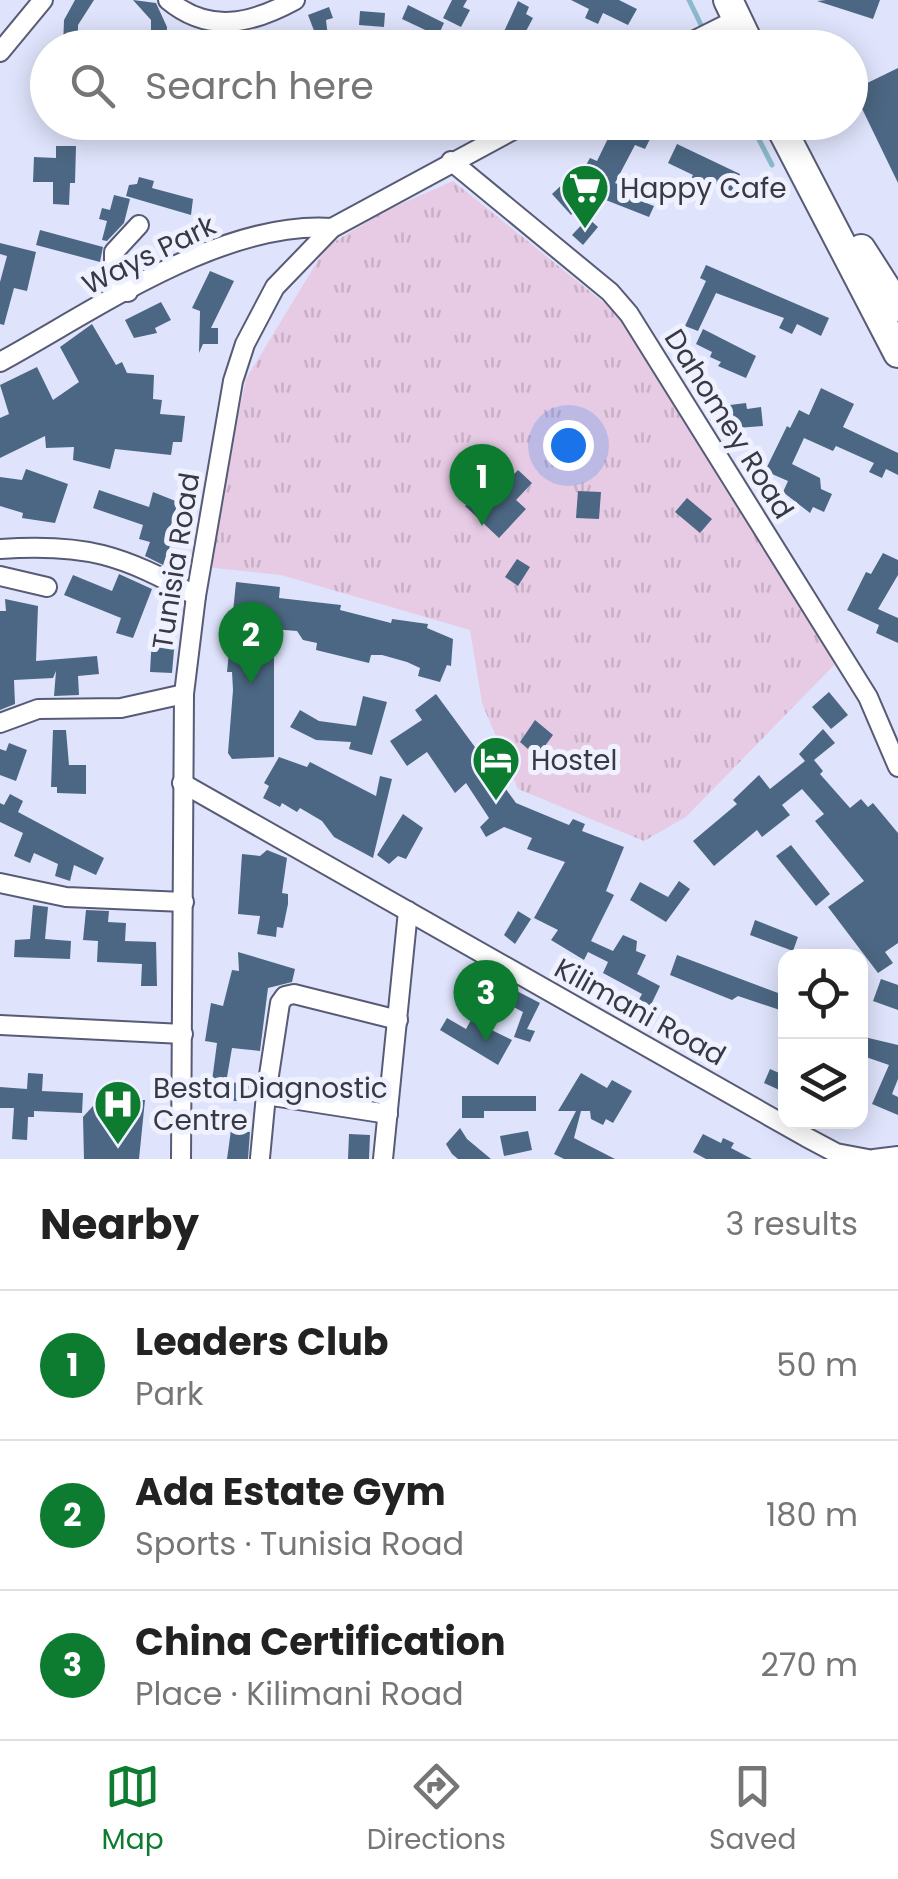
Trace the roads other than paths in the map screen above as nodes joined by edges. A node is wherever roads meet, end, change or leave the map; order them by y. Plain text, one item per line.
1 (43, 0) edge
2 (168, 0) edge
3 (295, 0) edge
4 (0, 52) edge
5 (492, 140) edge
6 (787, 140) edge
7 (797, 140) edge
8 (451, 161) junction
9 (139, 225) dead end
10 (332, 228) junction
11 (121, 290) junction
12 (898, 307) edge
13 (898, 353) edge
14 (0, 362) edge
15 (0, 549) edge
16 (0, 576) edge
17 (47, 587) dead end
18 (196, 596) junction
19 (184, 694) junction
20 (0, 723) edge
21 (898, 767) edge
22 (182, 783) junction
23 (0, 882) edge
24 (184, 902) junction
25 (408, 911) junction
26 (398, 1020) junction
27 (0, 1025) edge
28 (183, 1034) junction
29 (266, 1096) junction
30 (388, 1114) junction
31 (898, 1156) edge
32 (260, 1158) edge
33 (182, 1159) edge
34 (384, 1159) edge
35 (871, 1159) edge

1 - 4 street
2 - 3 street
5 - 8 street, Tunisia Road
6 - 13 highway
7 - 12 highway
8 - 10 street, Tunisia Road
8 - 21 street, Dahomey Road
9 - 11 street
10 - 11 street, Ways Park
10 - 18 street, Tunisia Road
11 - 14 street, Ways Park
15 - 18 street
16 - 17 street
18 - 19 street, Tunisia Road
19 - 20 street
19 - 22 street, Tunisia Road
22 - 24 street, Tunisia Road
22 - 25 street, Kilimani Road
23 - 24 street
24 - 28 street, Tunisia Road
25 - 26 street
25 - 35 street, Kilimani Road
26 - 29 street
26 - 30 street
27 - 28 street
28 - 33 street, Tunisia Road
29 - 30 street
29 - 32 street
30 - 34 street
31 - 35 street, Kilimani Road

